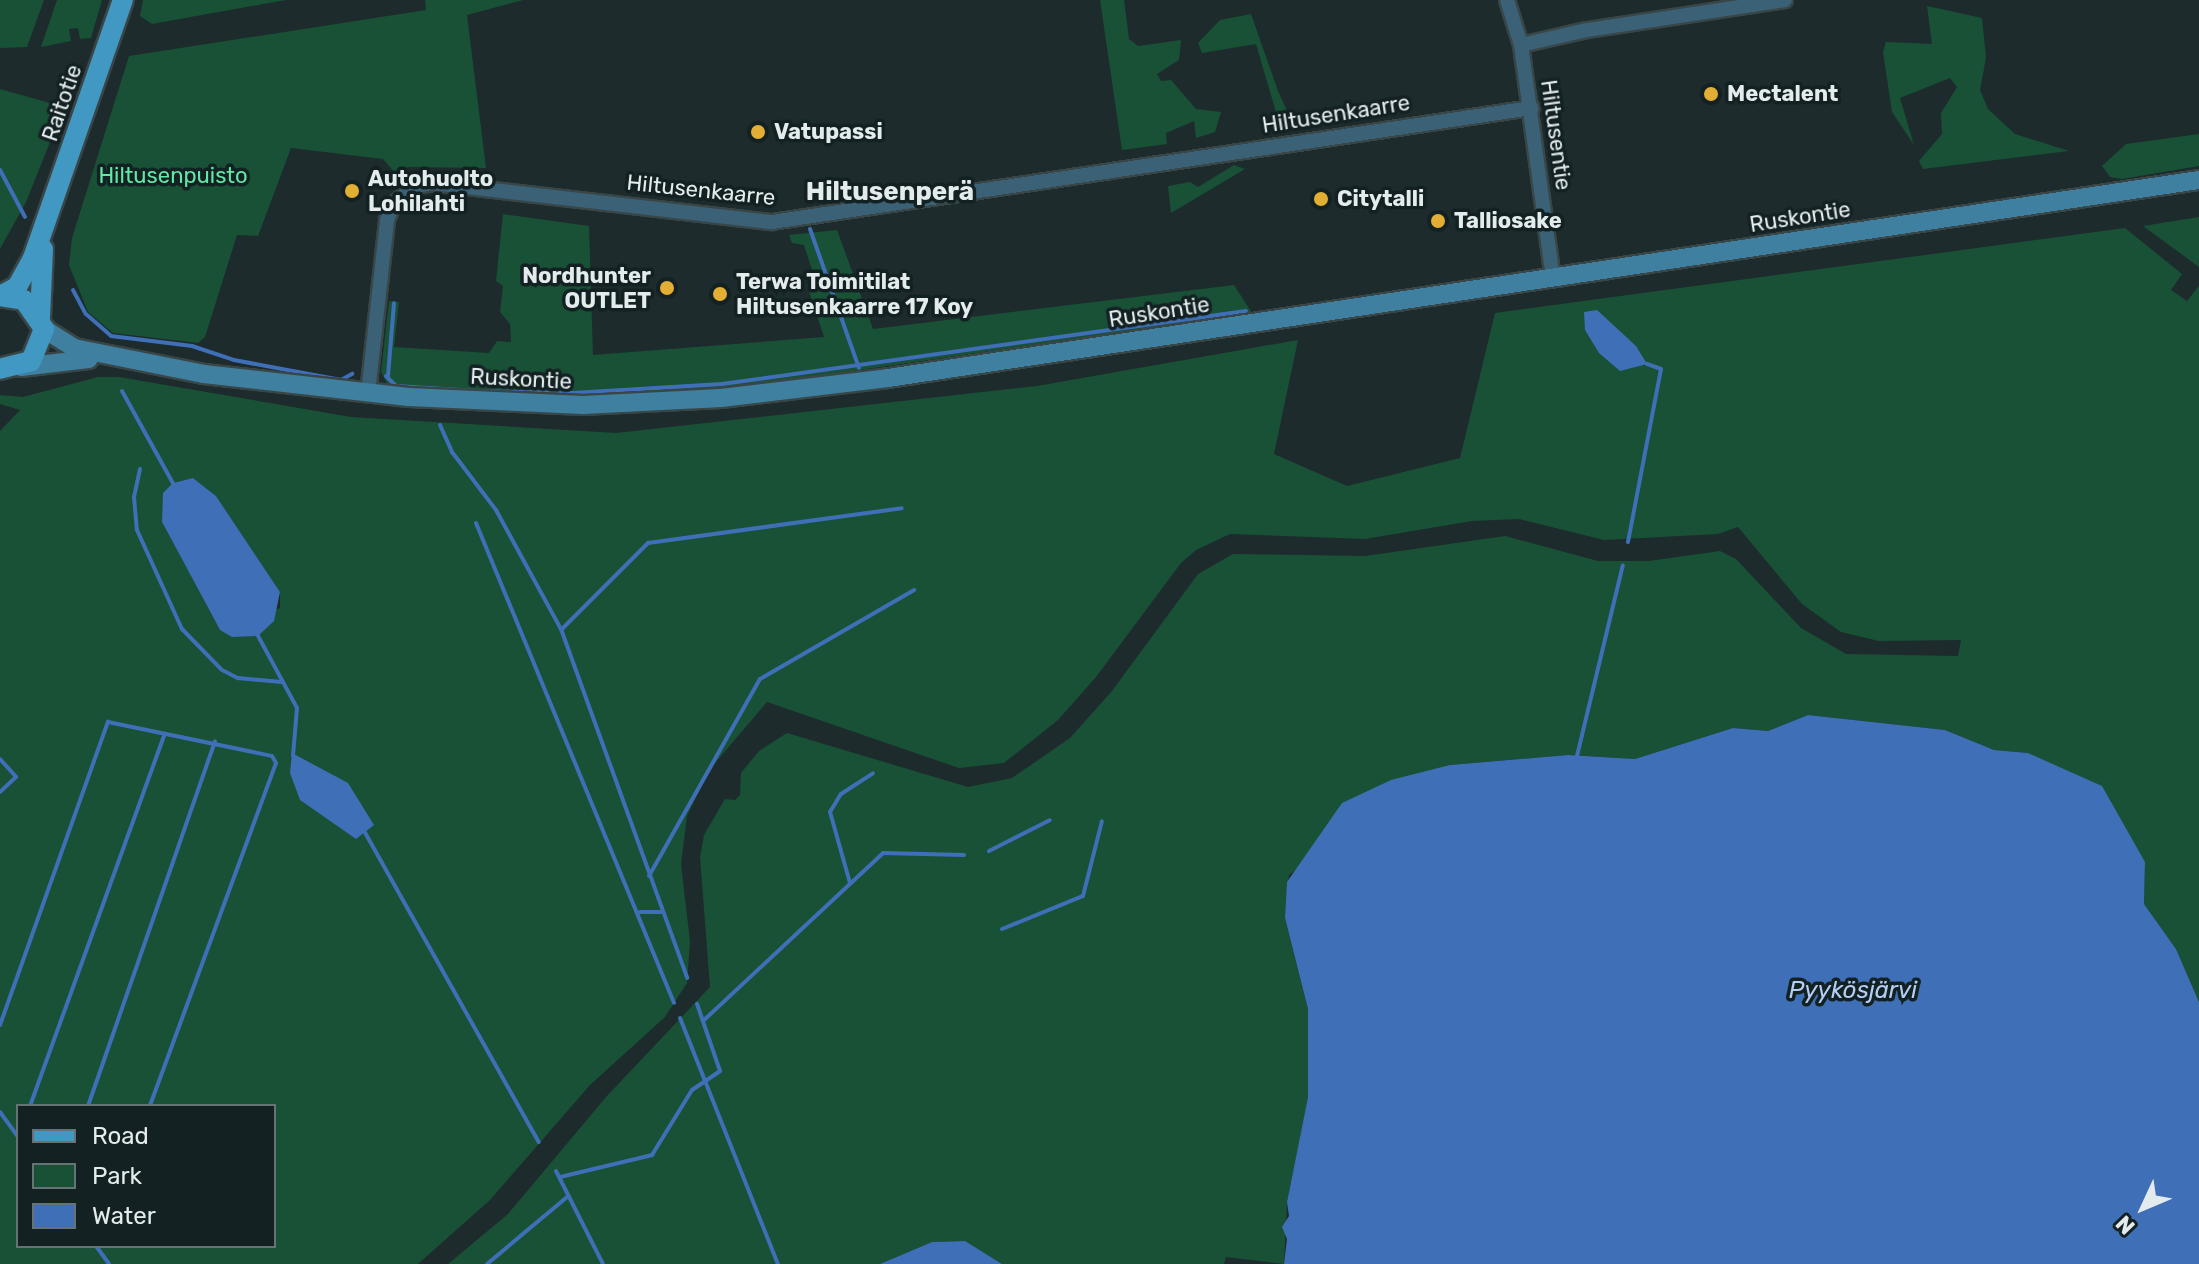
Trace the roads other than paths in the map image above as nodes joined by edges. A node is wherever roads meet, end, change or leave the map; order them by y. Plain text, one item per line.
1 (123, 0) edge
2 (1507, 0) edge
3 (1785, 0) edge
4 (1521, 45) junction
5 (1531, 108) junction
6 (2199, 180) edge
7 (45, 221) junction
8 (1553, 278) junction
9 (0, 296) edge
10 (42, 323) junction
11 (123, 358) junction
12 (8, 371) edge
13 (368, 393) junction

1 - 7 main road, Raitotie
2 - 4 street, Hiltusentie
3 - 4 street
4 - 5 street, Hiltusentie
5 - 8 street, Hiltusentie
5 - 13 street, Hiltusenkaarre
6 - 8 main road, Ruskontie
7 - 9 main road, Raitotie
7 - 10 main road, Raitotie
8 - 13 main road, Ruskontie
9 - 10 main road
10 - 11 main road, Ruskontie
10 - 12 main road
11 - 12 main road, Ruskontie
11 - 13 main road, Ruskontie

